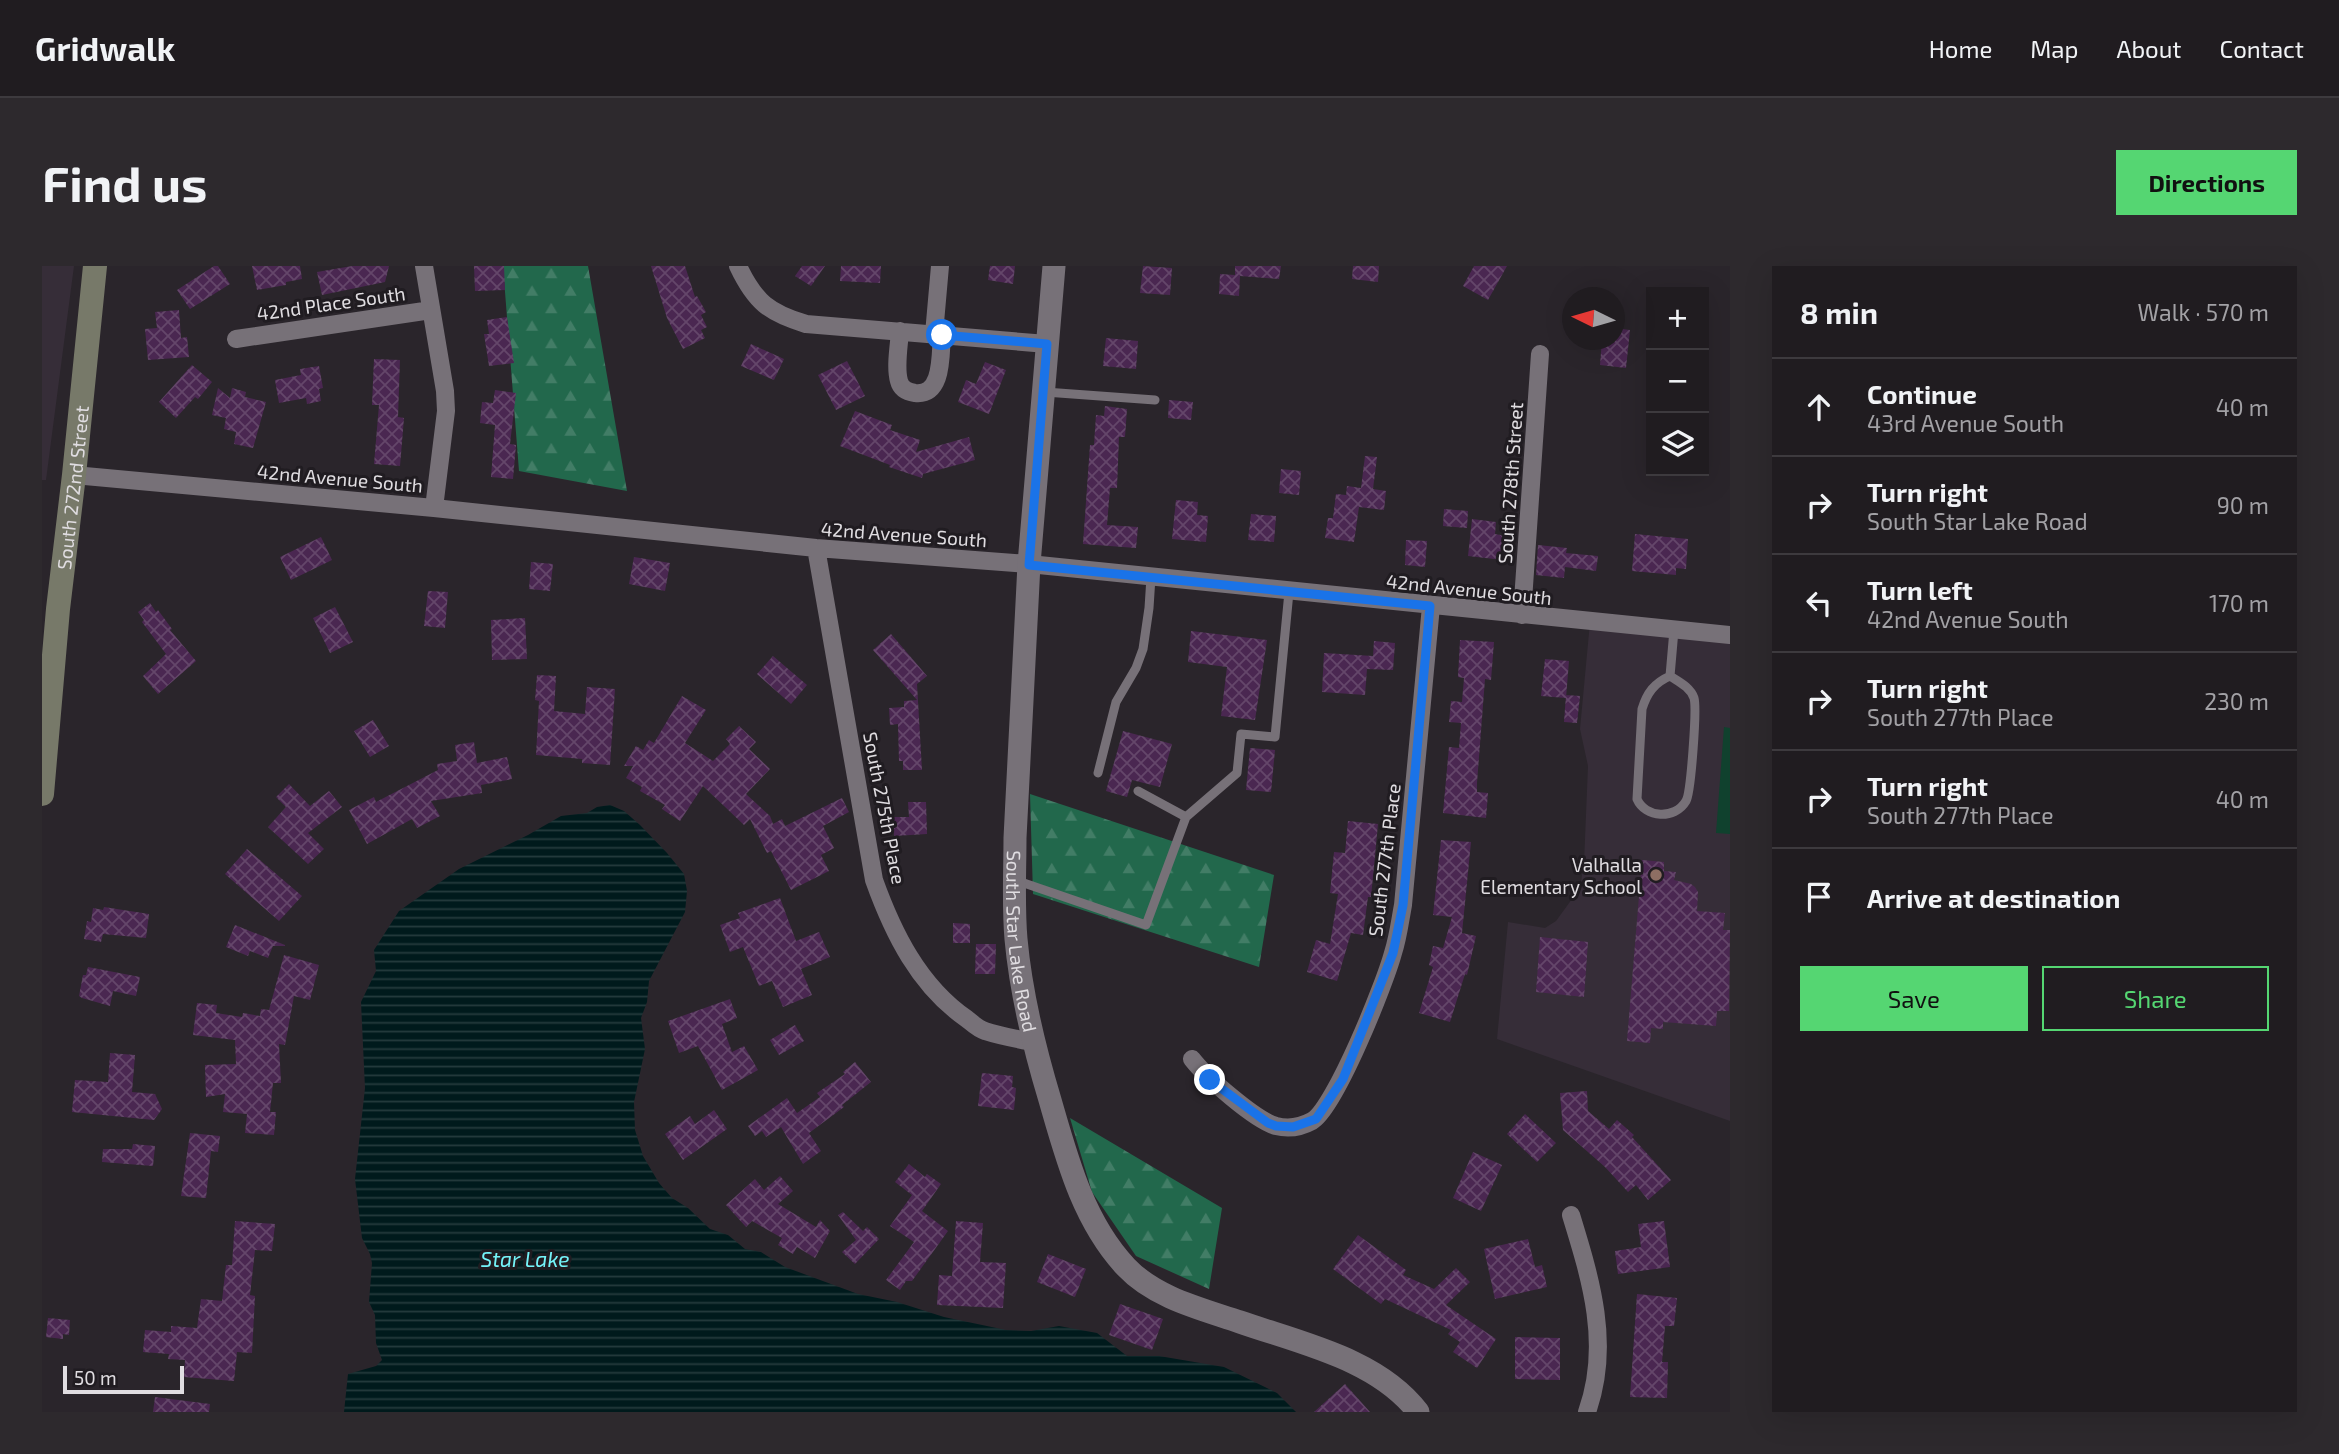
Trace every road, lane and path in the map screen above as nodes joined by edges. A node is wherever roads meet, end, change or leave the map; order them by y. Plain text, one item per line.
1 (90, 266) edge
2 (424, 266) edge
3 (738, 266) edge
4 (940, 266) edge
5 (1054, 266) edge
6 (431, 310) junction
7 (900, 331) junction
8 (938, 335) junction
9 (236, 339) dead end
10 (1047, 344) junction
11 (1541, 354) dead end
12 (1043, 391) junction
13 (1155, 400) dead end
14 (74, 475) junction
15 (434, 508) junction
16 (816, 548) junction
17 (1029, 565) junction
18 (1151, 577) junction
19 (1289, 592) junction
20 (1430, 606) junction
21 (50, 608) edge
22 (1522, 615) junction
23 (1674, 629) junction
24 (1730, 635) edge
25 (1670, 676) junction
26 (1098, 774) dead end
27 (1138, 791) dead end
28 (42, 794) edge
29 (1186, 817) junction
30 (1015, 880) junction
31 (1033, 1042) junction
32 (1192, 1059) dead end
33 (1571, 1215) dead end
34 (1418, 1412) edge
35 (1587, 1412) edge

1 - 14 main road, South 272nd Street
2 - 6 street
3 - 7 street
4 - 8 street
5 - 10 street, South Star Lake Road
6 - 9 street, 42nd Place South
6 - 15 street
7 - 8 street
7 - 8 street
8 - 10 street
10 - 12 street, South Star Lake Road
11 - 22 street, South 278th Street
12 - 13 lane
12 - 17 street, South Star Lake Road
14 - 15 street, 42nd Avenue South
14 - 21 main road, South 272nd Street
15 - 16 street, 42nd Avenue South
16 - 17 street, 42nd Avenue South
16 - 31 street, South 275th Place
17 - 18 street, 42nd Avenue South
17 - 30 street, South Star Lake Road
18 - 19 street, 42nd Avenue South
18 - 26 lane
19 - 20 street, 42nd Avenue South
19 - 29 lane
20 - 22 street, 42nd Avenue South
20 - 32 street, South 277th Place
21 - 28 main road, South 272nd Street
22 - 23 street, 42nd Avenue South
23 - 24 street, 42nd Avenue South
23 - 25 lane
25 - 25 lane
27 - 29 lane
29 - 30 lane
30 - 31 street, South Star Lake Road
31 - 34 street, South Star Lake Road
33 - 35 street

